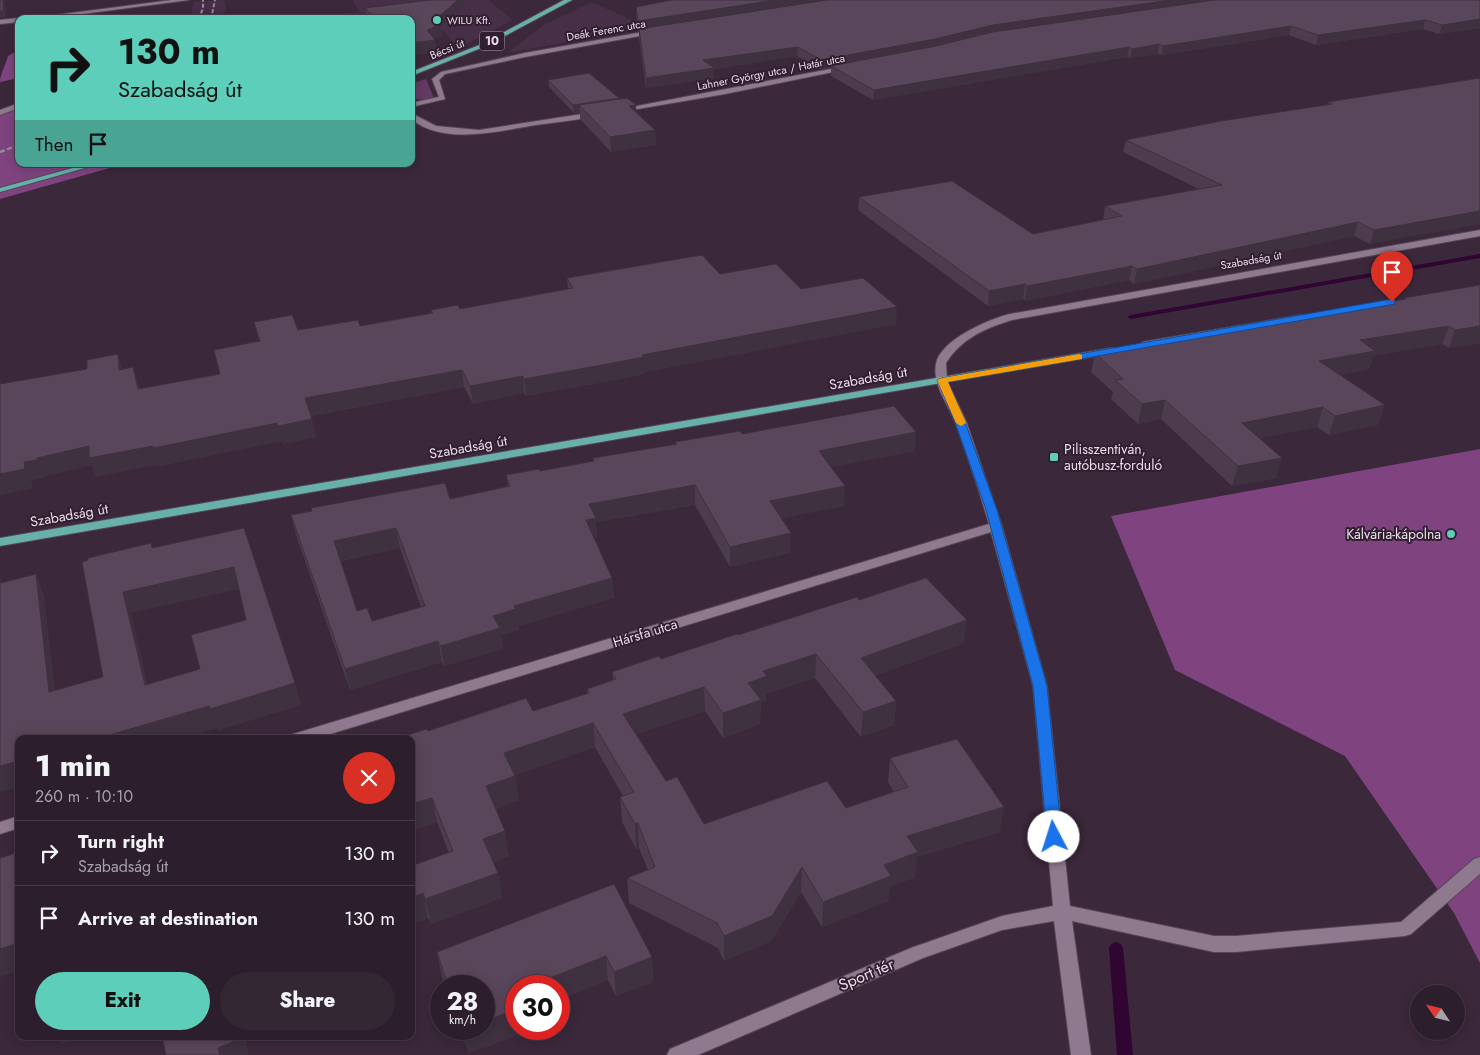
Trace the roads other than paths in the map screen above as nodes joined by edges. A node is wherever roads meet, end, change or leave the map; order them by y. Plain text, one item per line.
1 (186, 0) edge
2 (569, 0) edge
3 (60, 15) edge
4 (15, 20) edge
5 (0, 22) edge
6 (662, 30) edge
7 (851, 67) edge
8 (415, 73) edge
9 (415, 104) edge
10 (15, 107) edge
11 (612, 111) edge
12 (602, 113) edge
13 (0, 114) edge
14 (415, 119) edge
15 (85, 167) edge
16 (0, 190) edge
17 (1480, 233) edge
18 (1312, 316) edge
19 (942, 380) junction
20 (996, 526) junction
21 (0, 542) edge
22 (308, 735) edge
23 (15, 823) edge
24 (0, 828) edge
25 (1480, 864) edge
26 (1062, 912) junction
27 (677, 1055) edge
28 (1081, 1055) edge

1 - 3 street
2 - 8 main road, Bécsi út / 10
4 - 5 street
6 - 9 street, Deák Ferenc utca
7 - 11 street, Lahner György utca / Határ utca
10 - 13 street
12 - 14 street
15 - 16 main road
17 - 19 street, Szabadság út
18 - 19 main road, Szabadság út
19 - 20 street
19 - 21 main road, Szabadság út
20 - 22 street, Hársfa utca
20 - 26 street
23 - 24 street
25 - 26 street
26 - 27 street, Sport tér
26 - 28 street

